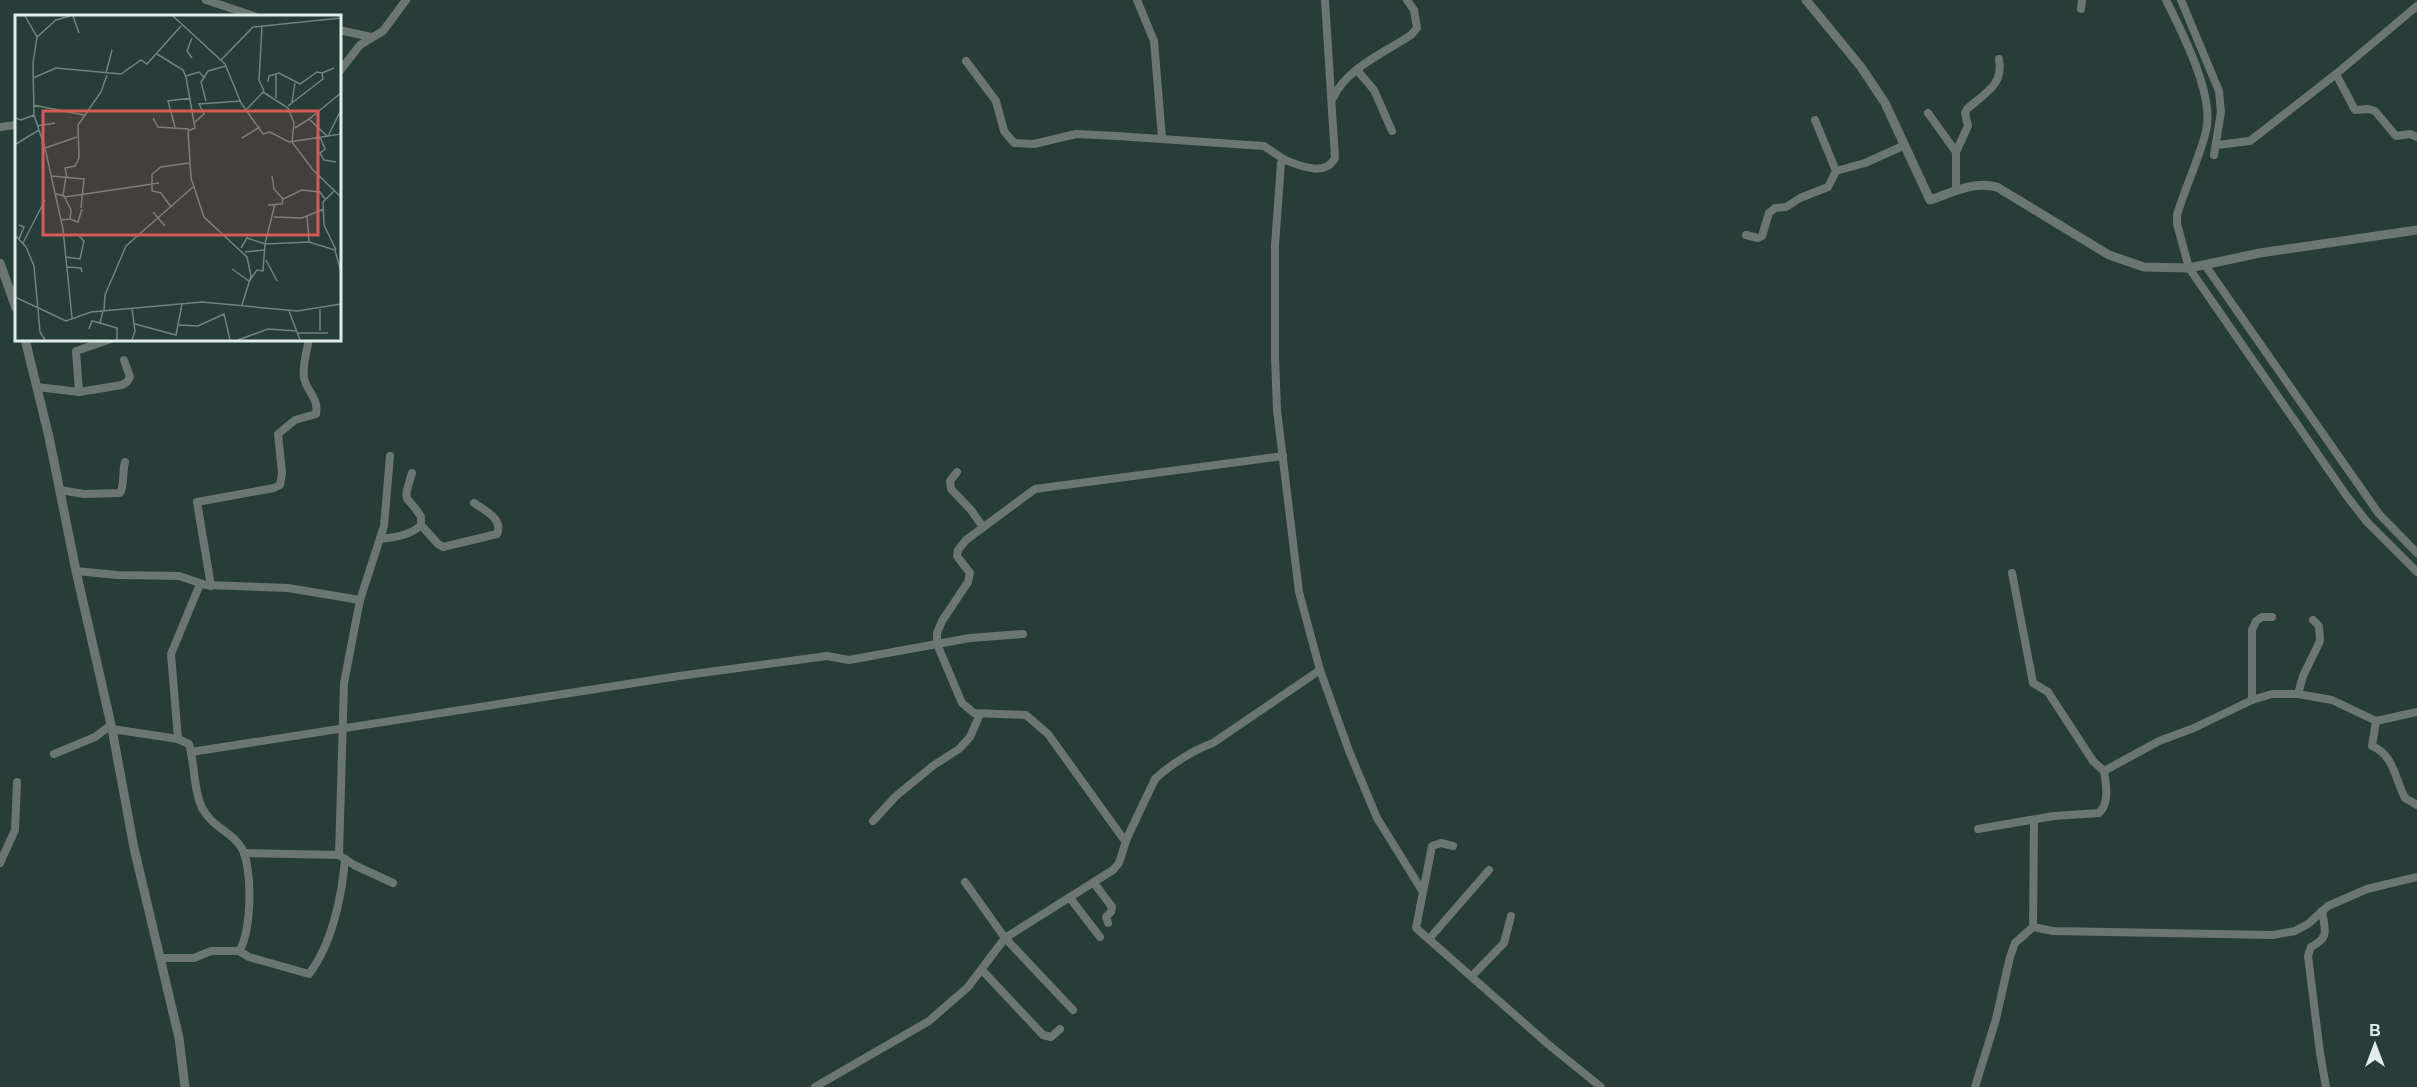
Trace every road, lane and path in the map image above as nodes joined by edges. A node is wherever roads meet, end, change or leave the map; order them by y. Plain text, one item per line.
1 (206, 0) edge
2 (406, 0) edge
3 (1137, 0) edge
4 (1325, 0) edge
5 (1407, 0) edge
6 (1806, 0) edge
7 (2082, 0) edge
8 (2166, 0) edge
9 (2181, 0) edge
10 (2416, 8) edge
11 (2081, 9) dead end
12 (251, 15) edge
13 (340, 30) edge
14 (371, 37) junction
15 (1999, 59) dead end
16 (966, 61) dead end
17 (1357, 70) junction
18 (340, 71) edge
19 (2336, 74) junction
20 (1331, 101) junction
21 (1928, 113) dead end
22 (1815, 120) dead end
23 (15, 125) edge
24 (0, 127) edge
25 (1392, 131) dead end
26 (2417, 137) edge
27 (1162, 138) junction
28 (1905, 145) junction
29 (2217, 145) junction
30 (1956, 152) junction
31 (2214, 155) dead end
32 (1285, 160) junction
33 (1836, 171) junction
34 (1956, 190) junction
35 (2417, 230) edge
36 (1746, 235) dead end
37 (0, 263) edge
38 (2205, 265) junction
39 (2189, 268) junction
40 (15, 305) edge
41 (25, 340) edge
42 (108, 340) edge
43 (309, 340) edge
44 (124, 360) dead end
45 (37, 387) junction
46 (79, 392) junction
47 (390, 456) dead end
48 (1282, 456) junction
49 (125, 462) dead end
50 (957, 472) dead end
51 (412, 473) dead end
52 (60, 490) junction
53 (474, 503) dead end
54 (421, 525) junction
55 (983, 527) junction
56 (380, 539) junction
57 (2417, 552) edge
58 (76, 571) junction
59 (2417, 572) edge
60 (2012, 573) dead end
61 (200, 584) junction
62 (211, 586) junction
63 (360, 600) junction
64 (2272, 617) dead end
65 (2313, 620) dead end
66 (1023, 633) dead end
67 (937, 644) junction
68 (1320, 670) junction
69 (2298, 694) junction
70 (2252, 700) junction
71 (2417, 712) edge
72 (980, 714) junction
73 (2376, 721) junction
74 (111, 727) junction
75 (342, 730) junction
76 (178, 739) junction
77 (191, 752) junction
78 (54, 754) dead end
79 (2104, 771) junction
80 (17, 782) dead end
81 (2417, 805) edge
82 (2034, 820) junction
83 (873, 821) dead end
84 (1978, 829) dead end
85 (1125, 841) junction
86 (1453, 846) dead end
87 (244, 853) junction
88 (342, 857) junction
89 (0, 863) edge
90 (1489, 870) dead end
91 (2417, 877) edge
92 (965, 882) dead end
93 (393, 883) dead end
94 (1094, 883) junction
95 (1423, 892) junction
96 (1070, 898) junction
97 (2322, 911) junction
98 (1511, 916) dead end
99 (1108, 922) dead end
100 (2033, 927) junction
101 (1100, 937) dead end
102 (1005, 938) junction
103 (1429, 939) junction
104 (239, 951) junction
105 (161, 958) junction
106 (982, 970) junction
107 (1472, 976) junction
108 (1073, 1010) dead end
109 (1060, 1029) dead end
110 (185, 1087) edge
111 (815, 1087) edge
112 (1601, 1087) edge
113 (1975, 1087) edge
114 (2326, 1087) edge

1 - 12 street
2 - 14 street
3 - 27 street
4 - 20 street
5 - 17 street
6 - 28 street
7 - 11 street
8 - 39 street
9 - 29 street
10 - 19 street
13 - 14 street
14 - 18 street
15 - 30 street
16 - 27 street
17 - 20 street
17 - 25 street
19 - 26 street
19 - 29 street
20 - 32 street
21 - 30 street
22 - 33 street
23 - 24 street
27 - 32 street
28 - 33 street
28 - 34 street
29 - 31 street
30 - 34 street
32 - 48 street
33 - 36 street
34 - 39 street
35 - 38 street
37 - 40 street
38 - 39 street
38 - 57 street
39 - 59 street
41 - 45 street
42 - 46 street
43 - 62 street
44 - 46 street
45 - 46 street
45 - 52 street
47 - 56 street
48 - 55 street
48 - 68 street
49 - 52 street
50 - 55 street
51 - 54 street
52 - 58 street
53 - 54 street
54 - 56 street
55 - 67 street
56 - 63 street
58 - 61 street
58 - 74 street
60 - 79 street
61 - 62 street
61 - 76 street
62 - 63 street
63 - 75 street
64 - 70 street
65 - 69 street
66 - 67 street
67 - 72 street
67 - 75 street
68 - 85 street
68 - 95 street
69 - 70 street
69 - 73 street
70 - 79 street
71 - 73 street
72 - 83 street
72 - 85 street
73 - 81 street
74 - 76 street
74 - 78 street
74 - 105 street
75 - 77 street
75 - 88 street
76 - 77 street
77 - 87 street
79 - 82 street
80 - 89 street
82 - 84 street
82 - 100 street
85 - 94 street
86 - 95 street
87 - 88 street
87 - 104 street
88 - 93 street
88 - 104 street
90 - 103 street
91 - 97 street
92 - 102 street
94 - 96 street
94 - 99 street
95 - 103 street
96 - 101 street
96 - 102 street
97 - 100 street
97 - 114 street
98 - 107 street
100 - 113 street
102 - 106 street
102 - 108 street
103 - 107 street
104 - 105 street
105 - 110 street
106 - 109 street
106 - 111 street
107 - 112 street

